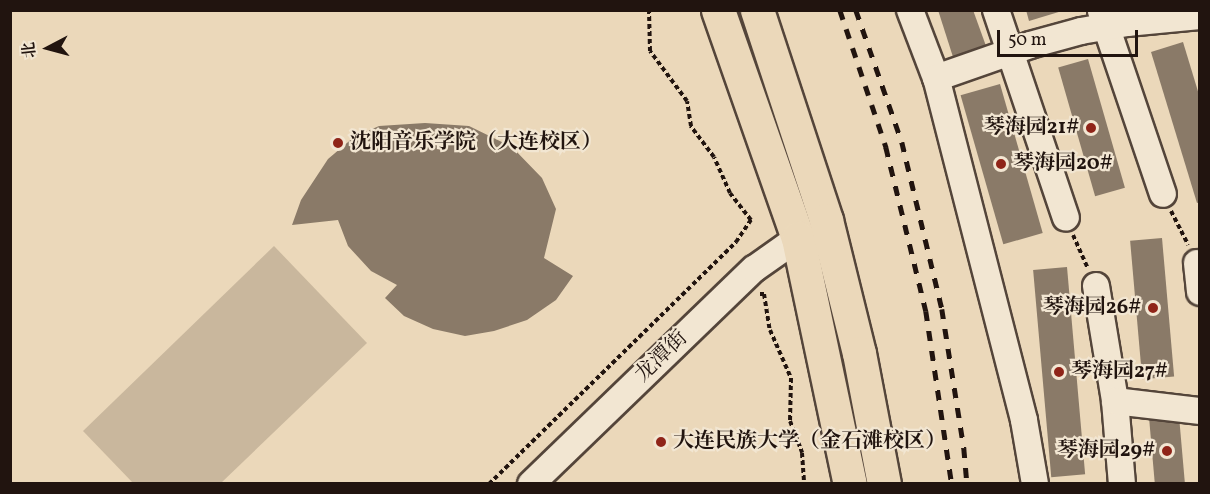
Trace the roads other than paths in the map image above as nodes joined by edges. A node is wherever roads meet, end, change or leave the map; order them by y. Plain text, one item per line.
1 (718, 10) edge
2 (757, 10) edge
3 (910, 10) edge
4 (996, 10) edge
5 (1198, 16) edge
6 (1103, 19) edge
7 (1010, 52) junction
8 (936, 78) junction
9 (1163, 194) road end
10 (1066, 218) road end
11 (826, 220) junction
12 (798, 238) junction
13 (1197, 263) road end
14 (1096, 286) road end
15 (1200, 292) edge
16 (1115, 401) junction
17 (1200, 411) edge
18 (531, 483) edge
19 (850, 483) edge
20 (884, 483) edge
21 (1035, 483) edge
22 (1122, 483) edge

1 - 12 main road
2 - 11 main road
3 - 8 street
4 - 7 street
5 - 6 street
6 - 7 street
6 - 9 street
7 - 8 street
7 - 10 street
8 - 21 street
11 - 12 main road
11 - 20 main road
12 - 18 street, 龙潭街
12 - 19 main road
13 - 15 street
14 - 16 street
16 - 17 street
16 - 22 street

